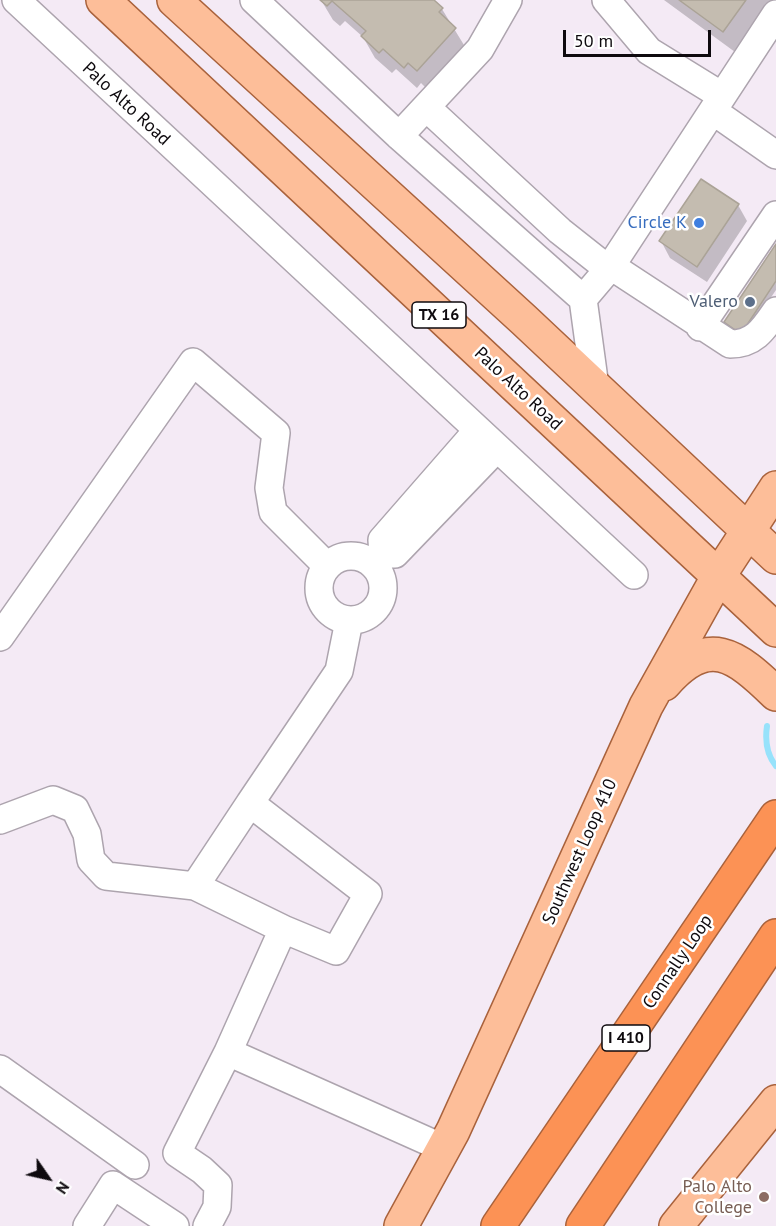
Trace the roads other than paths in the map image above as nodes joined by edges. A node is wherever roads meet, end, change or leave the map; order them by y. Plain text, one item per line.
1 (16, 0) edge
2 (103, 0) edge
3 (174, 0) edge
4 (254, 0) edge
5 (508, 0) edge
6 (606, 0) edge
7 (776, 15) edge
8 (717, 103) junction
9 (426, 106) junction
10 (399, 136) junction
11 (776, 155) edge
12 (776, 214) edge
13 (609, 267) junction
14 (583, 299) junction
15 (776, 311) edge
16 (700, 327) junction
17 (595, 387) junction
18 (487, 439) junction
19 (776, 488) edge
20 (748, 530) junction
21 (776, 557) edge
22 (378, 560) junction
23 (327, 566) junction
24 (634, 575) dead end
25 (718, 577) junction
26 (349, 621) junction
27 (776, 630) edge
28 (0, 637) edge
29 (776, 694) edge
30 (646, 706) junction
31 (250, 803) junction
32 (776, 817) edge
33 (0, 820) edge
34 (195, 886) junction
35 (283, 929) junction
36 (776, 936) edge
37 (228, 1052) junction
38 (0, 1069) edge
39 (776, 1102) edge
40 (443, 1148) junction
41 (177, 1153) junction
42 (135, 1165) junction
43 (113, 1185) junction
44 (87, 1226) edge
45 (175, 1226) edge
46 (207, 1226) edge
47 (401, 1226) edge
48 (498, 1226) edge
49 (583, 1226) edge
50 (676, 1226) edge

1 - 18 street, Palo Alto Road
2 - 25 main road, Palo Alto Road / TX 16
3 - 17 main road, TX 16
4 - 10 street
5 - 9 street
6 - 8 street
7 - 8 street
8 - 11 street
8 - 13 street
9 - 10 street
9 - 13 street
10 - 14 street
12 - 16 street
13 - 14 street
13 - 16 street
14 - 17 street
15 - 16 street
17 - 20 main road, TX 16
18 - 22 street
18 - 24 street, Palo Alto Road
19 - 20 main road, Southwest Loop 410
20 - 21 main road
20 - 25 main road, Southwest Loop 410
22 - 23 street
22 - 26 street
23 - 26 street
23 - 28 street
25 - 27 main road, Palo Alto Road / TX 16
25 - 30 main road, Southwest Loop 410
26 - 31 street
29 - 30 main road
30 - 40 main road, Southwest Loop 410
31 - 34 street
31 - 35 street
32 - 48 highway, Connally Loop / I 410
33 - 34 street
34 - 35 street
35 - 37 street
36 - 49 highway
37 - 40 street
37 - 41 street
38 - 42 street
39 - 50 main road
40 - 47 main road, Southwest Loop 410
41 - 42 street
41 - 46 street
42 - 43 street
43 - 44 street
43 - 45 street

